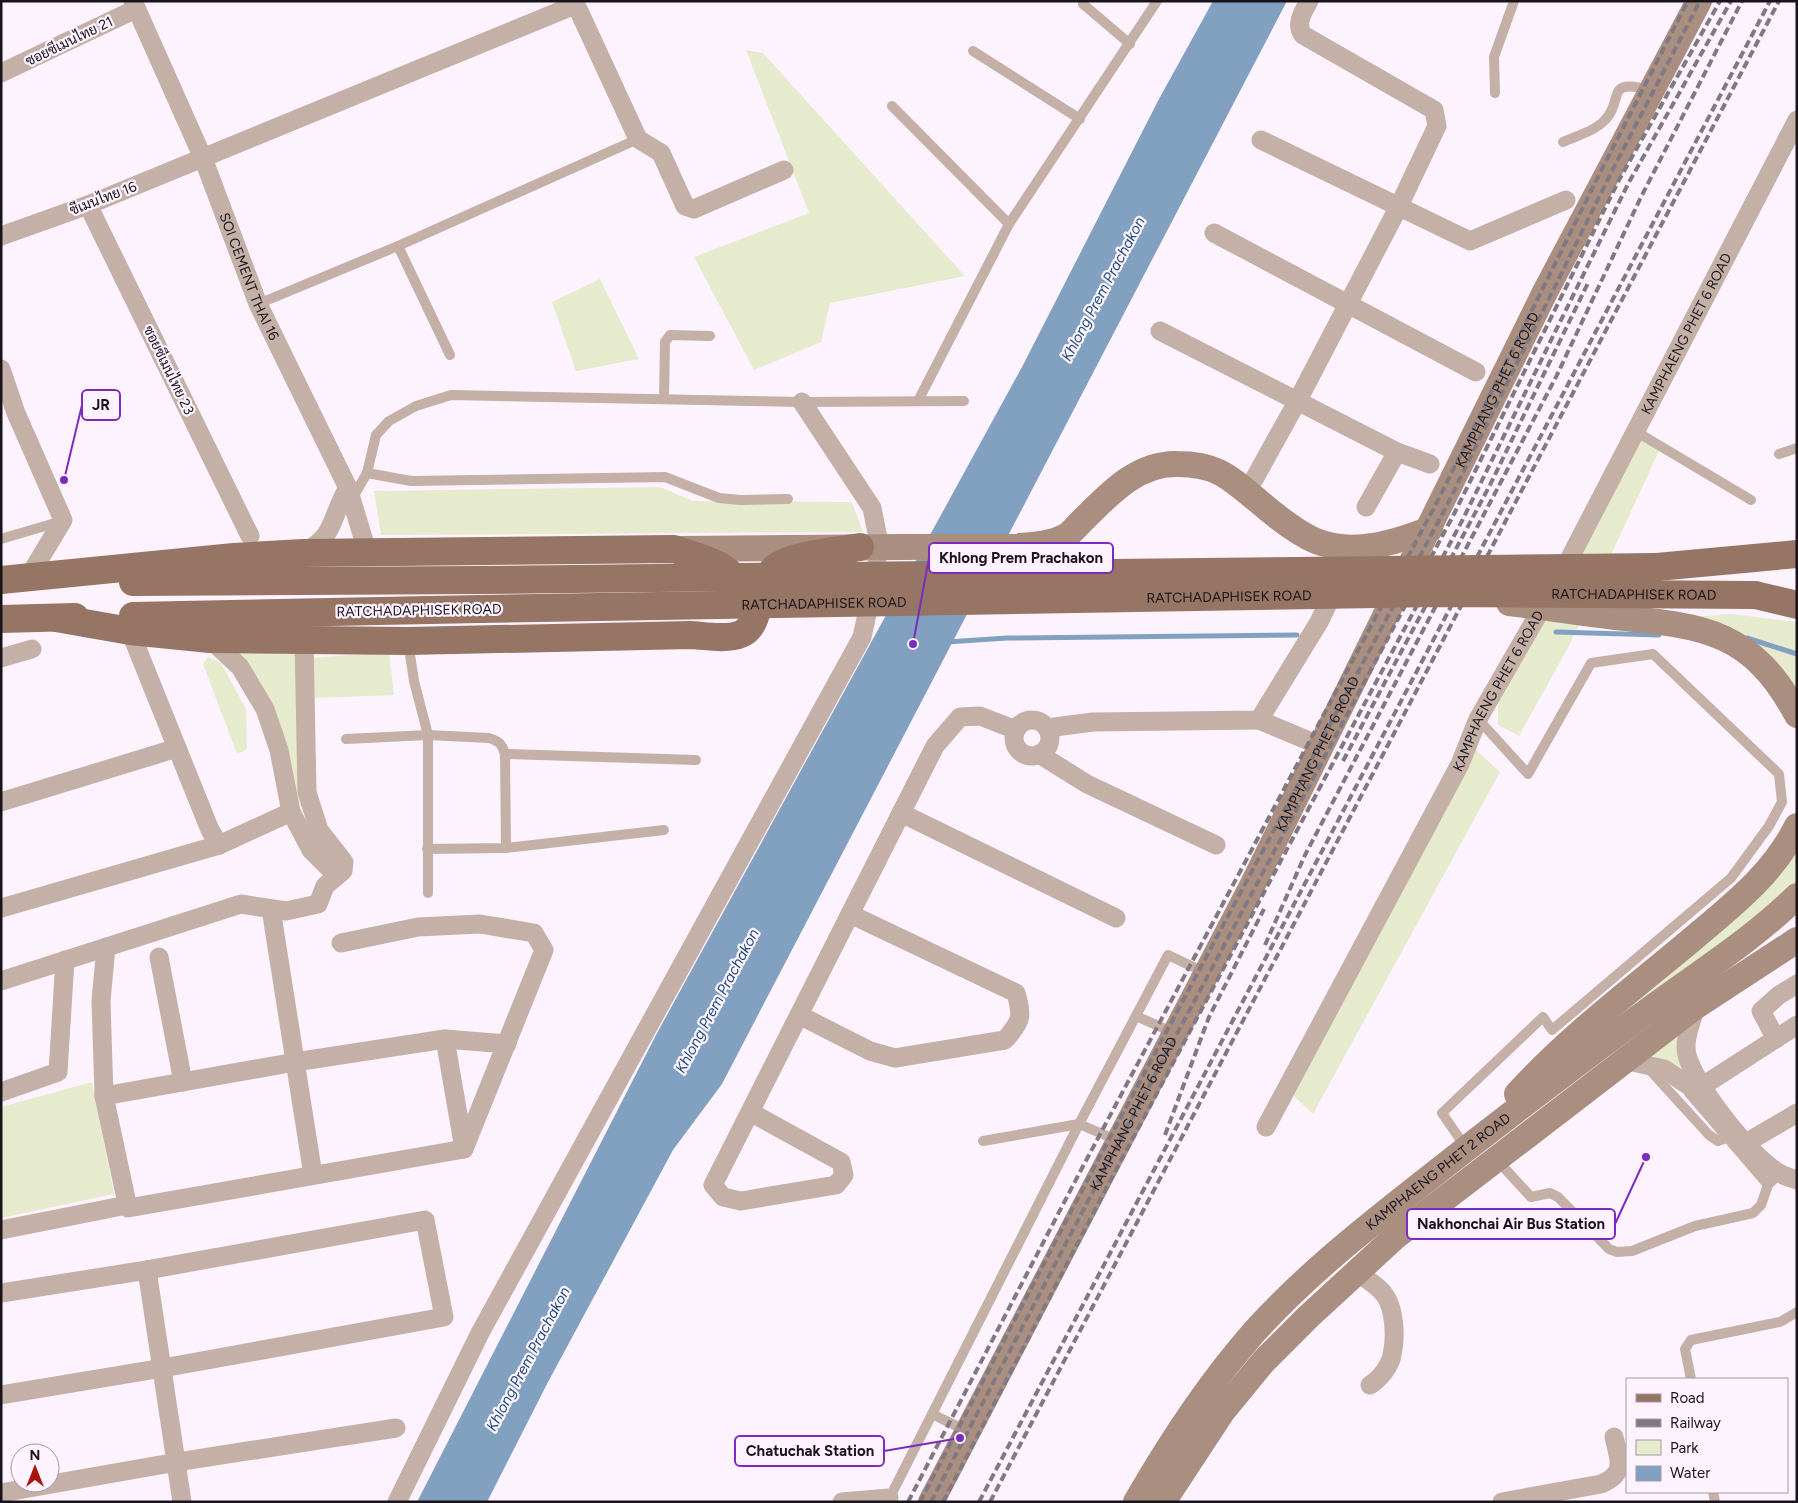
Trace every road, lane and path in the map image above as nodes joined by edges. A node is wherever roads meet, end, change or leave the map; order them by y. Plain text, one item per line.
1 (1157, 1) edge
2 (1309, 1) edge
3 (1514, 1) edge
4 (1699, 1) edge
5 (1083, 4) dead end
6 (134, 5) edge
7 (1130, 44) junction
8 (973, 51) dead end
9 (1, 73) edge
10 (1651, 90) junction
11 (1495, 93) dead end
12 (892, 106) dead end
13 (1080, 119) junction
14 (1797, 120) edge
15 (638, 138) junction
16 (1261, 140) dead end
17 (1563, 142) dead end
18 (1791, 143) edge
19 (203, 158) junction
20 (784, 170) dead end
21 (1566, 200) dead end
22 (88, 204) junction
23 (1398, 208) junction
24 (1009, 224) junction
25 (1214, 233) dead end
26 (1, 236) edge
27 (398, 246) junction
28 (258, 304) junction
29 (1347, 304) junction
30 (1160, 331) dead end
31 (710, 336) dead end
32 (450, 355) dead end
33 (1, 369) edge
34 (1476, 372) dead end
35 (664, 399) junction
36 (1298, 400) junction
37 (918, 401) junction
38 (964, 401) dead end
39 (802, 402) junction
40 (9, 415) edge
41 (1635, 431) junction
42 (1797, 448) edge
43 (1397, 452) junction
44 (1779, 454) dead end
45 (1430, 464) dead end
46 (367, 473) junction
47 (1248, 492) junction
48 (350, 494) junction
49 (788, 499) dead end
50 (1751, 500) dead end
51 (1366, 507) dead end
52 (63, 520) junction
53 (1430, 529) junction
54 (250, 536) dead end
55 (1, 539) edge
56 (1355, 547) junction
57 (869, 548) junction
58 (674, 549) junction
59 (367, 551) junction
60 (303, 553) junction
61 (1797, 554) edge
62 (1657, 567) junction
63 (1797, 569) edge
64 (28, 578) junction
65 (1, 581) edge
66 (1439, 593) junction
67 (1755, 595) junction
68 (1797, 596) edge
69 (1797, 605) edge
70 (1, 618) edge
71 (56, 618) junction
72 (130, 631) junction
73 (691, 635) junction
74 (210, 639) junction
75 (304, 640) junction
76 (408, 641) junction
77 (32, 649) dead end
78 (1, 658) edge
79 (1797, 715) edge
80 (1478, 719) junction
81 (1259, 720) junction
82 (1047, 728) junction
83 (1016, 730) junction
84 (428, 735) junction
85 (346, 739) dead end
86 (1321, 746) junction
87 (177, 748) junction
88 (505, 754) junction
89 (1039, 754) junction
90 (696, 760) dead end
91 (1, 802) edge
92 (291, 812) junction
93 (901, 813) junction
94 (1797, 826) edge
95 (664, 830) dead end
96 (219, 845) junction
97 (1216, 845) dead end
98 (506, 848) junction
99 (426, 849) junction
100 (337, 876) junction
101 (428, 893) dead end
102 (1797, 896) edge
103 (1, 908) edge
104 (270, 909) junction
105 (850, 914) junction
106 (1116, 918) dead end
107 (1797, 940) edge
108 (341, 944) dead end
109 (106, 947) junction
110 (160, 957) dead end
111 (65, 960) junction
112 (1207, 973) junction
113 (1, 981) edge
114 (1797, 984) edge
115 (1696, 1006) junction
116 (799, 1015) junction
117 (1136, 1016) junction
118 (1797, 1025) edge
119 (1175, 1034) junction
120 (445, 1039) junction
121 (1776, 1039) junction
122 (507, 1044) junction
123 (295, 1062) junction
124 (1634, 1062) junction
125 (1675, 1075) junction
126 (183, 1082) junction
127 (1, 1092) edge
128 (1705, 1092) junction
129 (104, 1096) junction
130 (750, 1112) junction
131 (1797, 1114) edge
132 (1079, 1124) junction
133 (1266, 1127) dead end
134 (1726, 1138) junction
135 (983, 1141) dead end
136 (1119, 1141) junction
137 (1476, 1141) junction
138 (1746, 1142) junction
139 (464, 1149) junction
140 (1495, 1159) junction
141 (313, 1175) junction
142 (1774, 1179) junction
143 (1797, 1180) edge
144 (127, 1205) junction
145 (1, 1230) edge
146 (147, 1270) junction
147 (1358, 1272) junction
148 (1, 1293) edge
149 (1797, 1312) edge
150 (163, 1368) junction
151 (1691, 1378) edge
152 (1370, 1385) dead end
153 (1, 1395) edge
154 (932, 1414) junction
155 (396, 1428) dead end
156 (968, 1431) junction
157 (1614, 1437) dead end
158 (176, 1462) junction
159 (1, 1493) edge
160 (888, 1500) edge
161 (182, 1502) edge
162 (396, 1502) edge
163 (842, 1502) edge
164 (931, 1502) edge
165 (1136, 1502) edge
166 (1163, 1502) edge
167 (1502, 1502) edge

1 - 7 lane
2 - 23 street
3 - 11 lane
4 - 10 main road, KAMPHANG PHET 6 ROAD
5 - 7 lane
6 - 9 street, ซอยซีเมนไทย 21
6 - 19 street, SOI CEMENT THAI 16
7 - 13 lane
8 - 13 lane
10 - 17 lane
10 - 53 main road, KAMPHANG PHET 6 ROAD
12 - 24 lane
13 - 24 lane
14 - 18 street, KAMPHAENG PHET 6 ROAD
15 - 19 street, ซีเมนไทย 16
15 - 20 street
15 - 27 lane
16 - 23 street
18 - 41 street, KAMPHAENG PHET 6 ROAD
19 - 22 street, ซีเมนไทย 16
19 - 28 street, SOI CEMENT THAI 16
21 - 23 street
22 - 26 street, ซีเมนไทย 16
22 - 54 street, ซอยซีเมนไทย 23
23 - 29 street
24 - 37 lane
25 - 29 street
27 - 28 lane
27 - 32 lane
28 - 48 street, SOI CEMENT THAI 16
29 - 34 street
29 - 36 street
30 - 36 street
31 - 35 lane
33 - 40 street
35 - 39 lane
35 - 46 lane
36 - 43 street
36 - 47 street
37 - 38 lane
37 - 39 lane
39 - 57 street
40 - 52 street
41 - 50 lane
41 - 80 street, KAMPHAENG PHET 6 ROAD
42 - 44 lane
43 - 45 street
43 - 51 street
46 - 48 lane
46 - 49 lane
47 - 56 main road
47 - 57 main road
48 - 59 street, SOI CEMENT THAI 16
48 - 60 street
52 - 55 lane
52 - 64 street
53 - 56 main road
53 - 86 main road, KAMPHANG PHET 6 ROAD
56 - 81 street
57 - 58 main road
57 - 73 main road
57 - 162 street
58 - 59 main road
58 - 73 main road
59 - 60 main road
60 - 64 main road
61 - 62 main road
62 - 63 main road, RATCHADAPHISEK ROAD
62 - 65 main road, RATCHADAPHISEK ROAD, bridge
64 - 65 main road
66 - 67 main road, RATCHADAPHISEK ROAD, bridge
66 - 71 main road, RATCHADAPHISEK ROAD, bridge
66 - 79 main road, bridge
67 - 68 main road, RATCHADAPHISEK ROAD
67 - 69 main road
70 - 71 main road, RATCHADAPHISEK ROAD
71 - 72 main road
72 - 74 main road
72 - 87 street
73 - 76 main road
74 - 75 main road
74 - 92 street
75 - 76 main road
75 - 100 street
76 - 84 lane
77 - 78 street
80 - 133 street, KAMPHAENG PHET 6 ROAD
80 - 137 lane
81 - 82 street
81 - 86 street
82 - 83 street
82 - 89 street
83 - 89 street
83 - 93 street
84 - 85 lane
84 - 88 lane
84 - 99 lane
86 - 112 main road, KAMPHANG PHET 6 ROAD
87 - 91 street
87 - 96 street
88 - 90 lane
88 - 98 lane
89 - 97 street
92 - 96 street
92 - 100 street
93 - 105 street
93 - 106 street
94 - 137 main road
95 - 98 lane
96 - 103 street
98 - 99 lane
99 - 101 lane
100 - 104 street
102 - 137 main road, KAMPHAENG PHET 2 ROAD
104 - 109 street
104 - 123 street
105 - 116 street
105 - 116 street
107 - 115 main road, KAMPHAENG PHET 2 ROAD
108 - 122 street
109 - 111 street
109 - 129 street
110 - 126 street
111 - 113 street
111 - 127 street
112 - 117 lane
112 - 119 main road, KAMPHANG PHET 6 ROAD
114 - 121 street
115 - 124 main road, KAMPHAENG PHET 2 ROAD
115 - 128 street
116 - 130 street
117 - 119 lane
117 - 132 lane
118 - 121 street
119 - 136 main road, KAMPHANG PHET 6 ROAD
120 - 122 street
120 - 123 street
120 - 139 street
121 - 128 street
122 - 139 street
123 - 126 street
123 - 141 street
124 - 125 street
124 - 134 lane
124 - 140 main road, KAMPHAENG PHET 2 ROAD
125 - 128 street
125 - 134 lane
126 - 129 street
128 - 138 street
129 - 144 street
130 - 130 street
131 - 138 street
132 - 135 lane
132 - 136 lane
132 - 154 lane
134 - 142 lane
136 - 156 main road, KAMPHANG PHET 6 ROAD
137 - 165 main road, KAMPHAENG PHET 2 ROAD
138 - 142 street
139 - 141 street
140 - 142 lane
140 - 147 main road, KAMPHAENG PHET 2 ROAD
141 - 144 street
142 - 143 street
144 - 145 street
146 - 148 street
146 - 150 street
146 - 150 street
147 - 152 street
147 - 166 main road, KAMPHAENG PHET 2 ROAD
149 - 151 lane
150 - 153 street
150 - 158 street
154 - 156 lane
154 - 160 lane
155 - 158 street
156 - 164 main road, KAMPHANG PHET 6 ROAD
157 - 167 street
158 - 159 street
158 - 161 street
160 - 163 street

